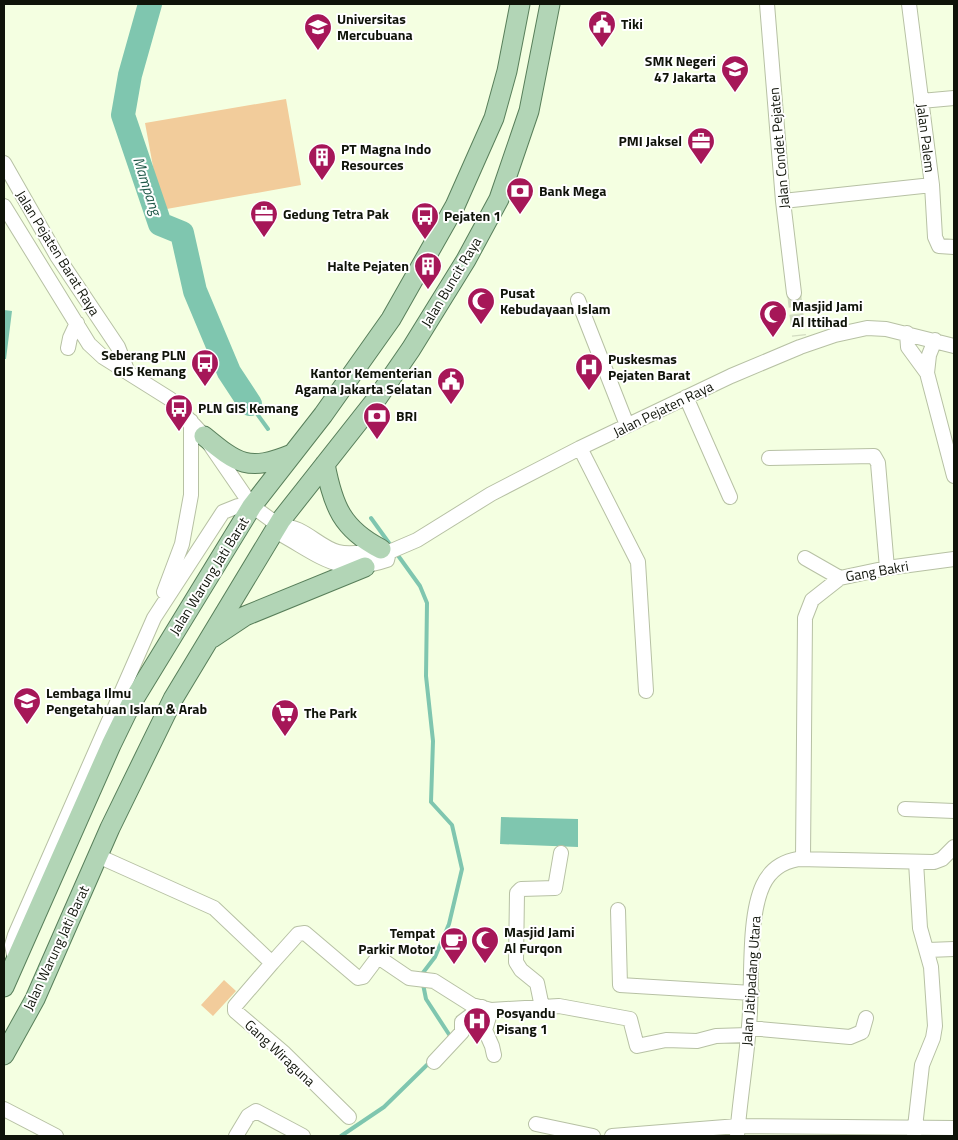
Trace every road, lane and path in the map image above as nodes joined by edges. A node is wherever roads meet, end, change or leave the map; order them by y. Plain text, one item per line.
1 (520, 4) edge
2 (550, 4) edge
3 (767, 4) edge
4 (909, 4) edge
5 (954, 98) edge
6 (921, 101) junction
7 (4, 163) edge
8 (932, 185) junction
9 (783, 201) junction
10 (4, 206) edge
11 (954, 246) edge
12 (794, 293) tunnel mouth
13 (578, 300) dead end
14 (77, 323) junction
15 (906, 333) junction
16 (935, 340) junction
17 (954, 346) edge
18 (68, 348) dead end
19 (127, 370) junction
20 (927, 374) junction
21 (686, 397) junction
22 (191, 421) junction
23 (627, 425) junction
24 (204, 436) junction
25 (580, 448) junction
26 (292, 454) junction
27 (769, 458) dead end
28 (328, 460) junction
29 (954, 476) edge
30 (730, 497) dead end
31 (252, 506) junction
32 (280, 526) junction
33 (385, 550) junction
34 (805, 558) dead end
35 (954, 558) edge
36 (365, 567) junction
37 (887, 568) junction
38 (840, 578) junction
39 (154, 618) junction
40 (210, 639) junction
41 (646, 692) dead end
42 (905, 809) dead end
43 (954, 811) edge
44 (954, 850) edge
45 (561, 853) dead end
46 (98, 856) junction
47 (803, 859) junction
48 (916, 862) junction
49 (618, 910) dead end
50 (954, 949) edge
51 (928, 950) junction
52 (16, 959) junction
53 (272, 963) junction
54 (4, 987) edge
55 (752, 993) junction
56 (542, 1007) junction
57 (486, 1009) junction
58 (866, 1018) dead end
59 (749, 1031) junction
60 (4, 1055) edge
61 (494, 1055) dead end
62 (434, 1062) dead end
63 (4, 1110) edge
64 (349, 1117) dead end
65 (536, 1124) dead end
66 (954, 1128) edge
67 (737, 1131) edge
68 (914, 1131) edge
69 (56, 1136) edge
70 (236, 1136) edge
71 (303, 1136) edge
72 (593, 1136) edge
73 (612, 1136) edge

1 - 26 main road
2 - 28 main road, Jalan Buncit Raya
3 - 9 street, Jalan Condet Pejaten
4 - 6 street, Jalan Palem
5 - 6 street
6 - 8 street, Jalan Palem
7 - 19 street, Jalan Pejaten Barat Raya
8 - 9 street, Jalan Palem
8 - 11 street
9 - 12 street, Jalan Condet Pejaten
10 - 14 street, Jalan Pejaten Barat Raya
13 - 23 street
14 - 18 street
14 - 19 street, Jalan Pejaten Barat Raya
15 - 16 street, Jalan Pejaten Raya
15 - 20 street
15 - 21 street, Jalan Pejaten Raya
16 - 17 street, Jalan Pejaten Raya
16 - 20 street
19 - 22 street, Jalan Pejaten Barat Raya
20 - 29 street
21 - 23 street, Jalan Pejaten Raya
21 - 30 street
22 - 24 street, Jalan Pejaten Barat Raya
22 - 39 street
23 - 25 street, Jalan Pejaten Raya
24 - 26 main road
24 - 31 street, Jalan Pejaten Barat Raya
25 - 33 street, Jalan Pejaten Raya
25 - 41 street
26 - 31 main road
27 - 37 street
28 - 32 main road, Jalan Buncit Raya
28 - 33 main road
31 - 32 street, Jalan Pejaten Barat Raya
31 - 39 street, Jalan Warung Jati Barat
31 - 52 main road, Jalan Warung Jati Barat
32 - 33 street, Jalan Pejaten Raya
32 - 36 street, Jalan Pejaten Raya
32 - 40 main road, Jalan Warung Jati Barat
33 - 36 street, Jalan Pejaten Raya
34 - 38 street, Gang Bakri
35 - 37 street, Gang Bakri
36 - 40 main road
37 - 38 street, Gang Bakri
38 - 47 street
39 - 52 street, Jalan Warung Jati Barat
40 - 46 main road, Jalan Warung Jati Barat
42 - 43 street
44 - 48 street, Jalan Jatipadang Utara
45 - 56 street
46 - 53 street
46 - 60 main road, Jalan Warung Jati Barat
47 - 48 street, Jalan Jatipadang Utara
47 - 55 street, Jalan Jatipadang Utara
48 - 51 street
49 - 55 street
50 - 51 street
51 - 68 street
52 - 54 main road, Jalan Warung Jati Barat
53 - 57 street, Gang Wiraguna
53 - 64 street, Gang Wiraguna
55 - 59 street, Jalan Jatipadang Utara
56 - 57 street
56 - 59 street
57 - 61 street
57 - 62 street
58 - 59 street
59 - 67 street, Jalan Jatipadang Utara
63 - 69 street
65 - 72 street
66 - 68 street
67 - 68 street
67 - 73 street
70 - 71 street

